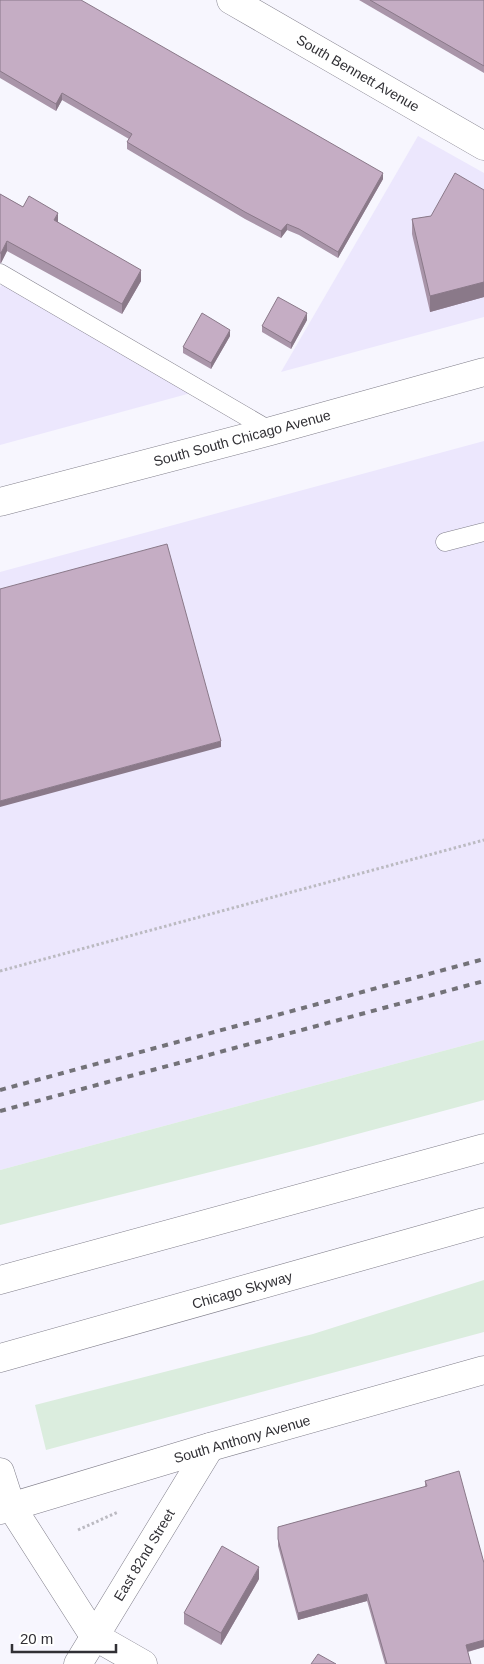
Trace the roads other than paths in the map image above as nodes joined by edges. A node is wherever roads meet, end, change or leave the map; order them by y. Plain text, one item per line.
1 (231, 0) edge
2 (484, 146) edge
3 (2, 279) edge
4 (484, 372) edge
5 (271, 431) junction
6 (0, 502) edge
7 (484, 532) edge
8 (445, 542) dead end
9 (484, 1148) edge
10 (484, 1222) edge
11 (1, 1279) edge
12 (7, 1359) edge
13 (484, 1370) edge
14 (210, 1447) junction
15 (0, 1472) edge
16 (5, 1508) edge
17 (94, 1636) junction
18 (78, 1664) edge
19 (143, 1664) edge

1 - 2 main road, South Bennett Avenue
3 - 5 lane
4 - 5 main road, South South Chicago Avenue
5 - 6 main road, South South Chicago Avenue
7 - 8 lane
9 - 11 main road
10 - 12 main road, Chicago Skyway
13 - 14 main road, South Anthony Avenue
14 - 16 main road, South Anthony Avenue
14 - 17 main road, East 82nd Street
15 - 16 main road
16 - 17 main road
17 - 18 main road, East 82nd Street
17 - 19 main road

